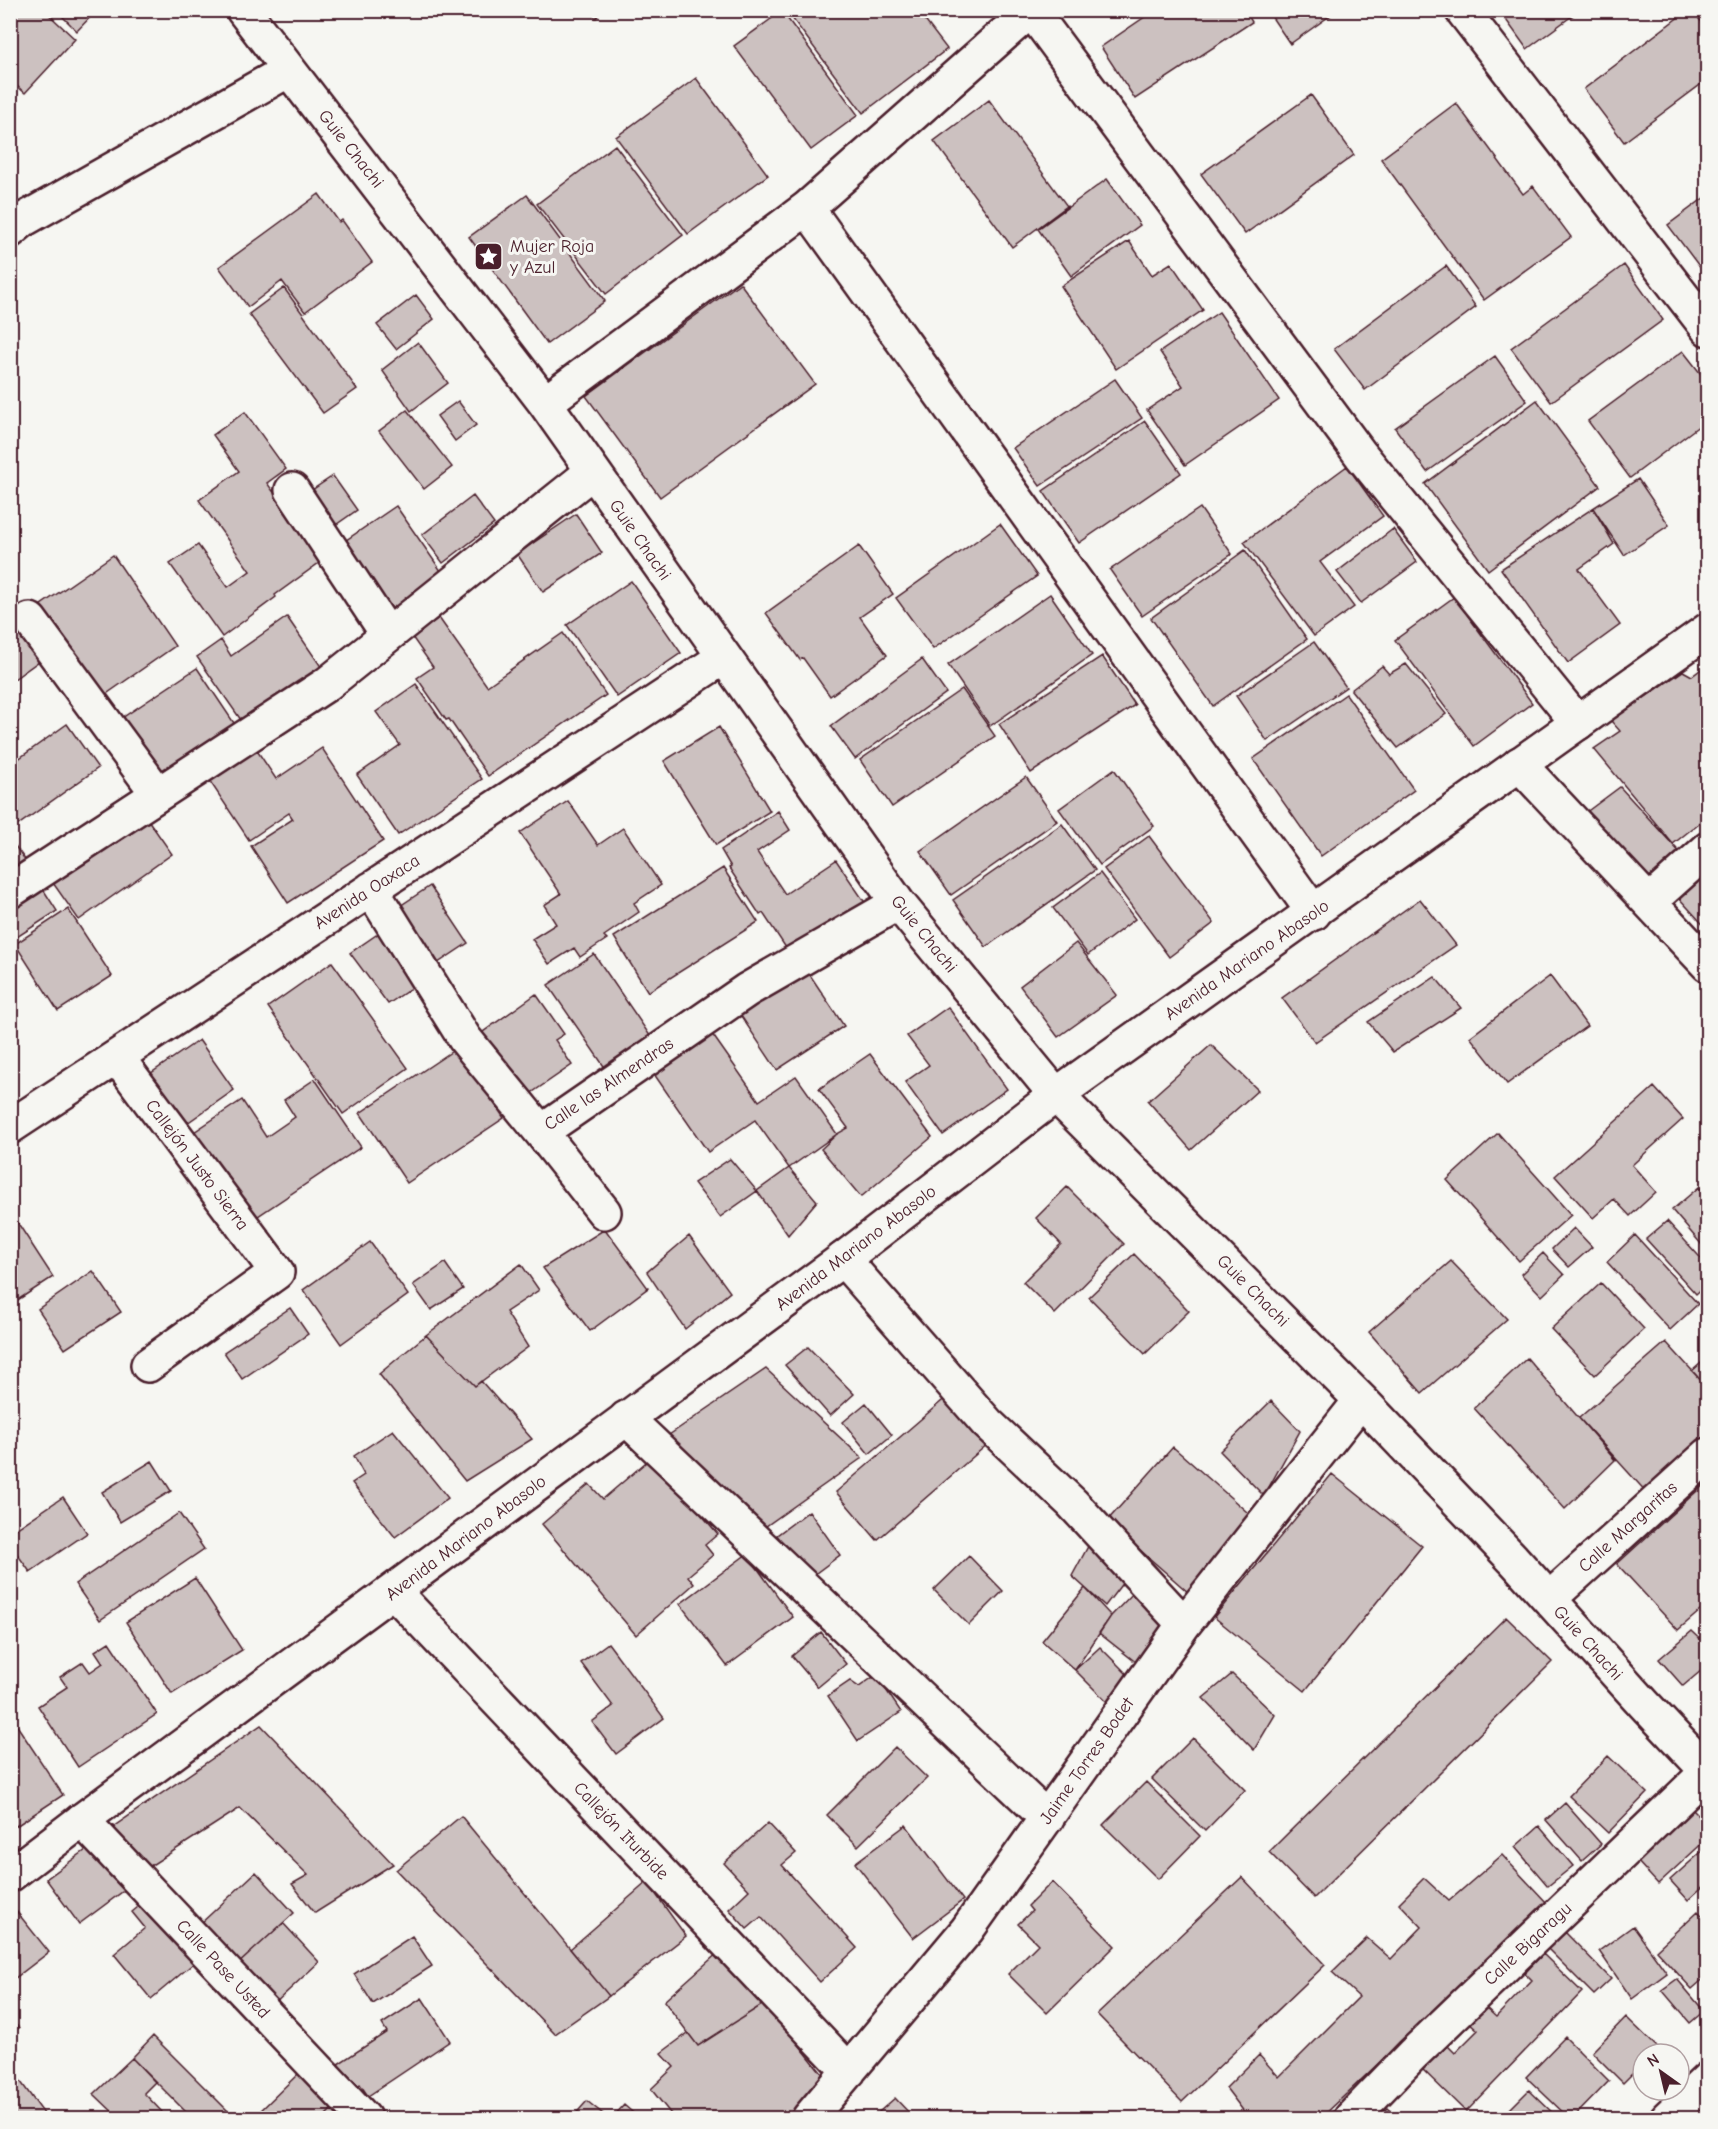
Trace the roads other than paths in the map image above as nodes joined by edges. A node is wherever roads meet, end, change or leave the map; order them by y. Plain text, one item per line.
1 (243, 10) edge
2 (1031, 10) edge
3 (1462, 10) edge
4 (289, 70) junction
5 (807, 208) junction
6 (10, 231) edge
7 (1707, 329) edge
8 (545, 404) junction
9 (592, 472) junction
10 (292, 490) dead end
11 (30, 620) dead end
12 (1707, 630) edge
13 (388, 635) junction
14 (724, 657) junction
15 (1578, 723) junction
16 (1519, 765) junction
17 (158, 794) junction
18 (1707, 849) edge
19 (371, 889) junction
20 (10, 891) edge
21 (1649, 902) junction
22 (898, 903) junction
23 (1314, 913) junction
24 (1707, 965) edge
25 (117, 1057) junction
26 (1056, 1095) junction
27 (10, 1127) edge
28 (541, 1132) junction
29 (604, 1212) dead end
30 (843, 1259) junction
31 (148, 1365) dead end
32 (1361, 1400) junction
33 (626, 1418) junction
34 (1707, 1455) edge
35 (394, 1592) junction
36 (1549, 1599) junction
37 (1184, 1624) junction
38 (1707, 1772) edge
39 (1047, 1818) junction
40 (82, 1820) junction
41 (10, 1875) edge
42 (849, 2071) junction
43 (1707, 2079) edge
44 (364, 2118) edge
45 (809, 2118) edge
46 (1351, 2118) edge
47 (1667, 2118) edge

1 - 4 street, Guie Chachi
2 - 5 street
2 - 15 street
3 - 7 street
4 - 6 street
4 - 8 street, Guie Chachi
5 - 8 street
5 - 23 street
8 - 9 street, Guie Chachi
9 - 13 street
9 - 14 street, Guie Chachi
10 - 13 street
11 - 17 street
12 - 15 street, Avenida Mariano Abasolo
13 - 17 street
14 - 19 street, Avenida Oaxaca
14 - 22 street, Guie Chachi
15 - 16 street, Avenida Mariano Abasolo
16 - 21 street
16 - 23 street, Avenida Mariano Abasolo
17 - 20 street
18 - 21 street
19 - 25 street, Avenida Oaxaca
19 - 28 street, Calle las Almendras
21 - 24 street
22 - 26 street, Guie Chachi
22 - 28 street, Calle las Almendras
23 - 26 street, Avenida Mariano Abasolo
25 - 27 street, Avenida Oaxaca
25 - 31 street, Callejón Justo Sierra
26 - 30 street, Avenida Mariano Abasolo
26 - 32 street, Guie Chachi
28 - 29 street
30 - 33 street, Avenida Mariano Abasolo
30 - 37 street
32 - 36 street, Guie Chachi
32 - 37 street, Jaime Torres Bodet
33 - 35 street, Avenida Mariano Abasolo
33 - 39 street
34 - 36 street, Calle Margaritas
35 - 40 street, Avenida Mariano Abasolo
35 - 42 street, Callejón Iturbide
36 - 38 street, Guie Chachi
37 - 39 street, Jaime Torres Bodet
38 - 46 street, Calle Bigaragu
39 - 42 street, Jaime Torres Bodet
40 - 41 street, Avenida Mariano Abasolo
40 - 44 street, Calle Pase Usted
42 - 45 street, Jaime Torres Bodet
43 - 47 street

